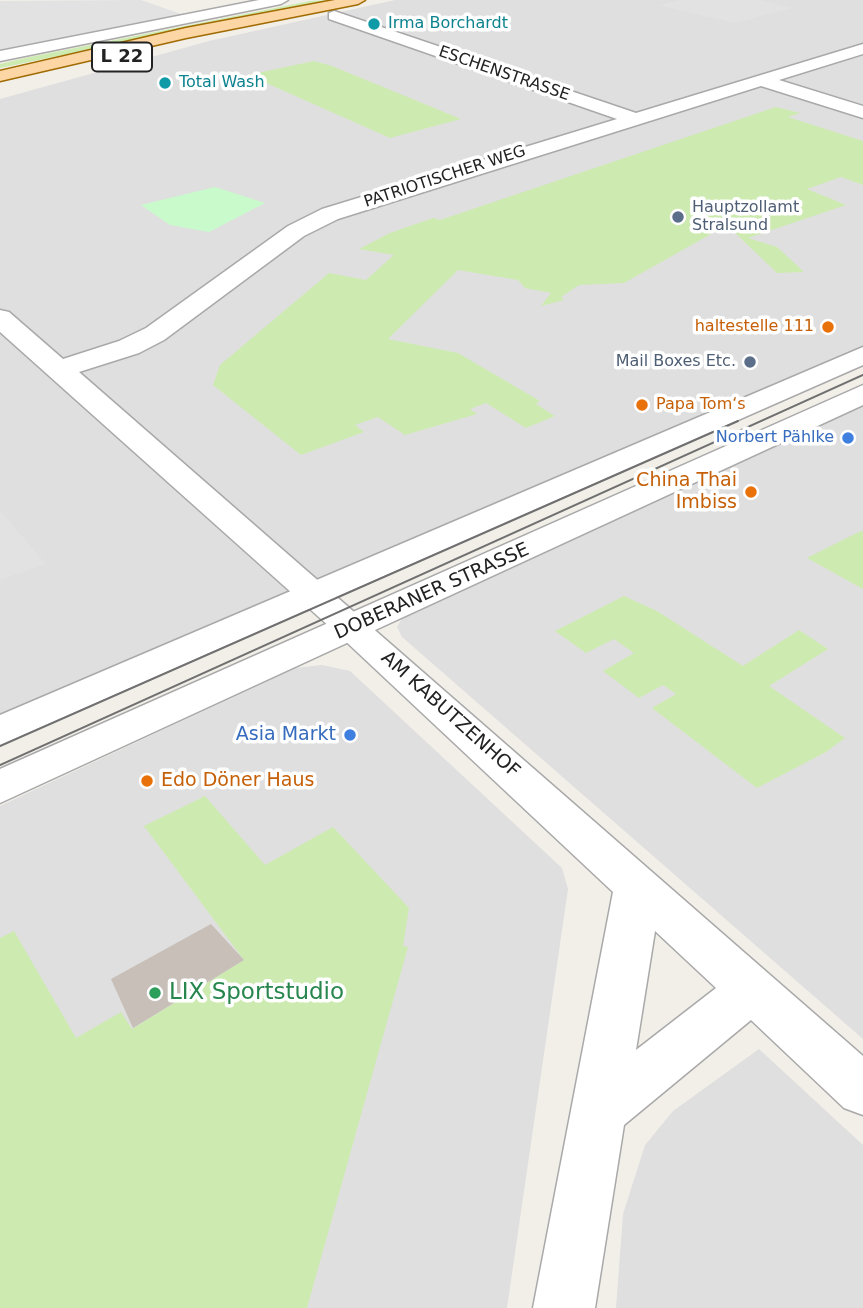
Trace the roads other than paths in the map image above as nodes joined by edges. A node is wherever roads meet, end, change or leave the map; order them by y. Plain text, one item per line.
1 (281, 0) edge
2 (358, 0) edge
3 (334, 16) dead end
4 (244, 24) junction
5 (863, 49) edge
6 (0, 56) edge
7 (0, 76) edge
8 (760, 80) junction
9 (0, 91) edge
10 (863, 112) edge
11 (635, 119) junction
12 (0, 318) edge
13 (863, 355) edge
14 (58, 370) junction
15 (863, 394) edge
16 (316, 594) junction
17 (354, 628) junction
18 (0, 731) edge
19 (0, 787) edge
20 (638, 887) junction
21 (751, 990) junction
22 (863, 1090) edge
23 (596, 1114) junction
24 (564, 1308) edge

1 - 6 street
2 - 4 main road, L 22
3 - 11 street, ESCHENSTRASSE
4 - 7 main road, L 22
4 - 9 main road, L 22
5 - 8 street, PATRIOTISCHER WEG
8 - 10 street
8 - 11 street, PATRIOTISCHER WEG
11 - 14 street, PATRIOTISCHER WEG
12 - 14 street, AM KABUTZENHOF
13 - 16 street
14 - 16 street, AM KABUTZENHOF
15 - 17 street, DOBERANER STRASSE
16 - 17 street, AM KABUTZENHOF
16 - 18 street
17 - 19 street, DOBERANER STRASSE
17 - 20 street, AM KABUTZENHOF
20 - 21 street, AM KABUTZENHOF
20 - 23 street
21 - 22 street, AM KABUTZENHOF
21 - 23 street
23 - 24 street

